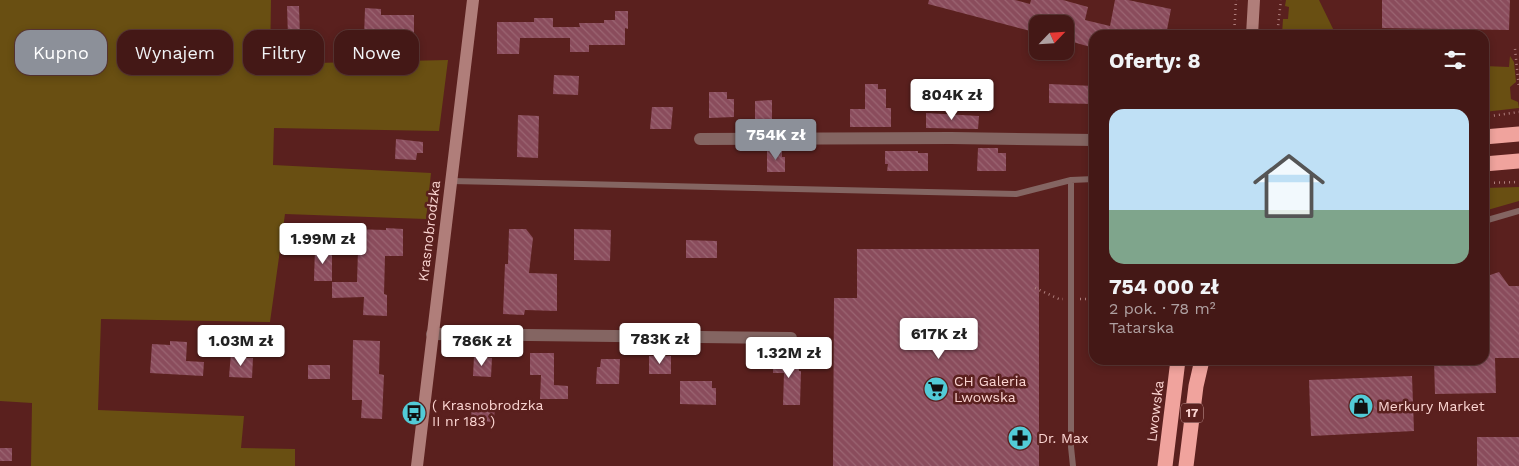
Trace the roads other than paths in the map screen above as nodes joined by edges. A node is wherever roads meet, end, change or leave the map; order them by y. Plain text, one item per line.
1 (473, 0) edge
2 (1254, 0) edge
3 (1252, 30) edge
4 (1519, 134) edge
5 (1489, 137) edge
6 (700, 138) dead end
7 (1089, 140) edge
8 (1519, 161) edge
9 (1489, 164) edge
10 (1089, 179) edge
11 (1072, 180) junction
12 (450, 181) junction
13 (1519, 211) edge
14 (1489, 220) edge
15 (432, 334) junction
16 (791, 338) dead end
17 (1177, 365) edge
18 (1201, 365) edge
19 (416, 466) edge
20 (1073, 466) edge
21 (1164, 466) edge
22 (1186, 466) edge

1 - 12 street, Krasnobrodzka
2 - 3 street
4 - 5 highway
6 - 7 street
8 - 9 highway
10 - 11 lane
11 - 12 lane
11 - 20 lane
12 - 15 street, Krasnobrodzka
13 - 14 lane
15 - 16 street
15 - 19 street, Krasnobrodzka
17 - 21 highway, Lwowska / 17
18 - 22 highway, 17

